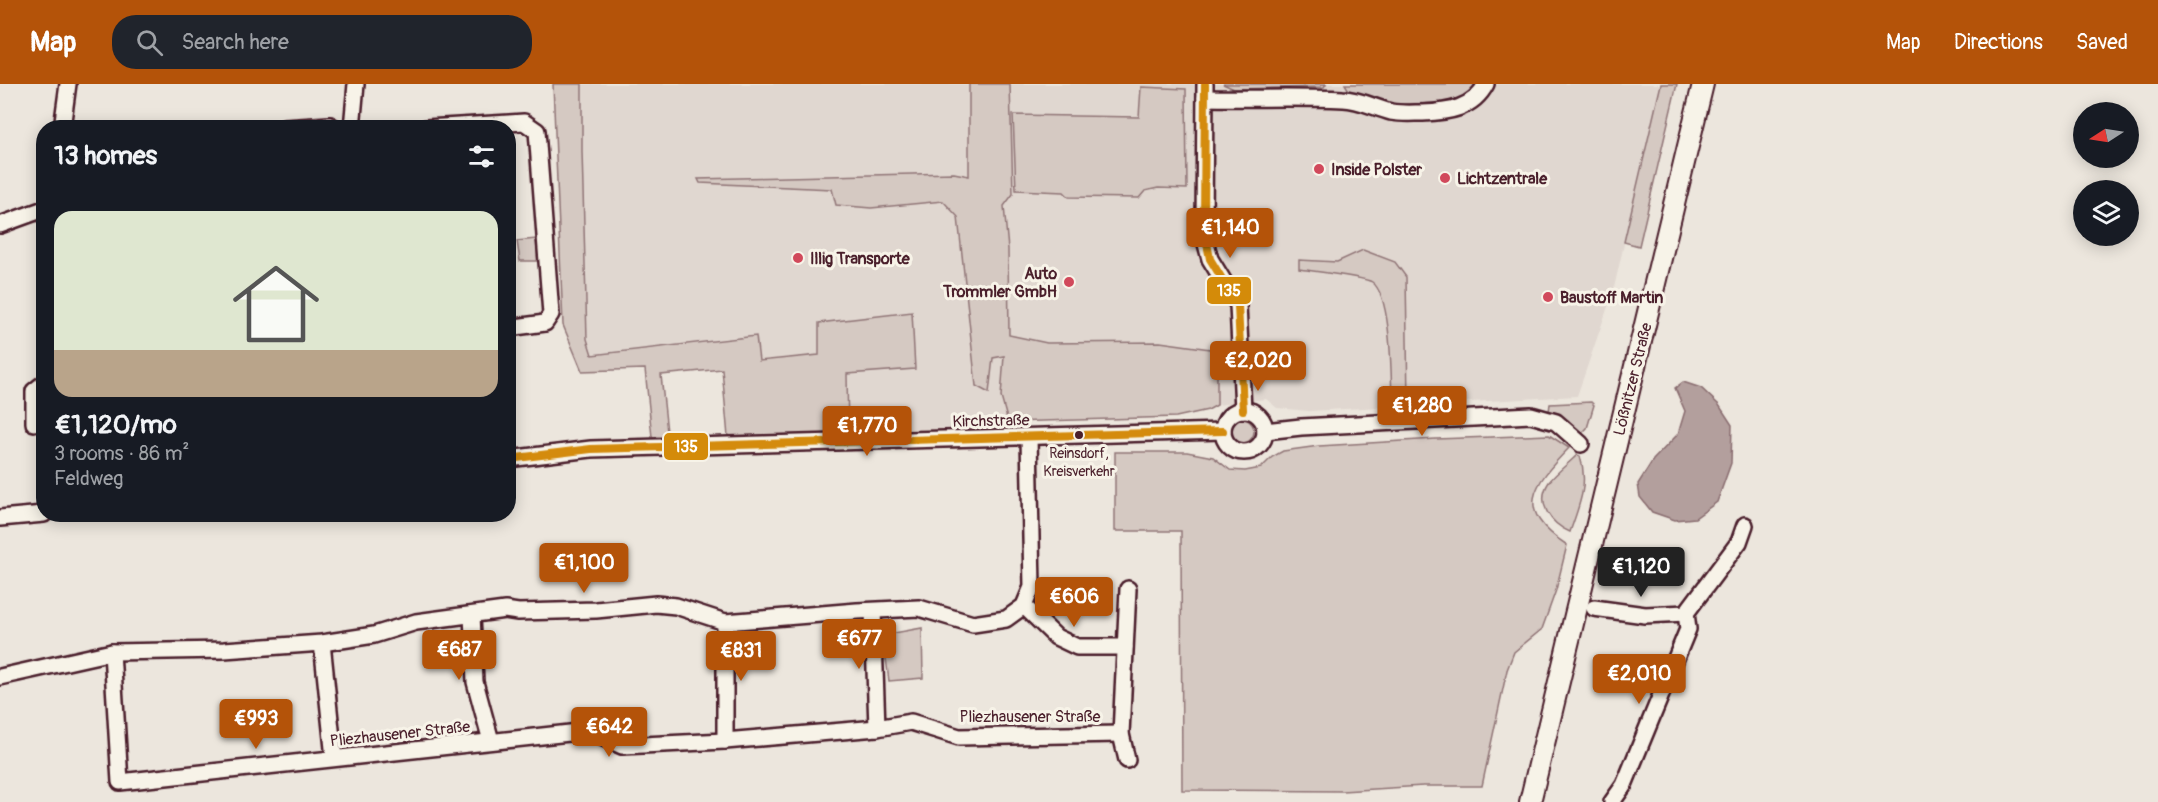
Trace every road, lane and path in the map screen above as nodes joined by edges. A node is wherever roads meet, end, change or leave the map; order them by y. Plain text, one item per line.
1 (68, 84) edge
2 (356, 84) edge
3 (1485, 84) edge
4 (1703, 84) edge
5 (1205, 91) edge
6 (63, 120) edge
7 (353, 120) edge
8 (516, 122) edge
9 (36, 212) edge
10 (0, 225) edge
11 (516, 327) edge
12 (36, 390) edge
13 (1243, 410) junction
14 (34, 423) dead end
15 (1265, 431) junction
16 (1223, 432) junction
17 (1029, 437) junction
18 (1581, 444) dead end
19 (516, 458) edge
20 (36, 515) edge
21 (0, 519) edge
22 (1745, 525) dead end
23 (1128, 589) dead end
24 (1024, 606) junction
25 (1594, 608) dead end
26 (873, 611) junction
27 (1686, 614) junction
28 (472, 615) junction
29 (725, 622) junction
30 (322, 642) junction
31 (1125, 647) junction
32 (112, 652) junction
33 (0, 677) edge
34 (877, 728) junction
35 (1121, 734) junction
36 (491, 741) junction
37 (725, 741) junction
38 (334, 758) junction
39 (1127, 760) dead end
40 (1530, 802) edge
41 (1612, 802) edge

1 - 6 street
2 - 7 street
3 - 5 street
4 - 40 main road, Lößnitzer Straße
5 - 13 street
8 - 11 street
9 - 10 street
12 - 14 street
13 - 15 street
13 - 16 street
15 - 16 street
15 - 18 street
16 - 17 street, Kirchstraße
17 - 19 street, Kirchstraße
17 - 24 street
20 - 21 street
22 - 27 street
23 - 31 street
24 - 26 street
24 - 31 street
25 - 27 street
26 - 29 street
26 - 34 street
27 - 41 street
28 - 29 street
28 - 30 street
28 - 36 street, Pliezhausener Straße
29 - 37 street
30 - 32 street
30 - 38 street
31 - 35 street
32 - 33 street
32 - 38 street, Pliezhausener Straße
34 - 35 street, Pliezhausener Straße
34 - 37 street, Pliezhausener Straße
35 - 39 street
36 - 37 street, Pliezhausener Straße
36 - 38 street, Pliezhausener Straße

